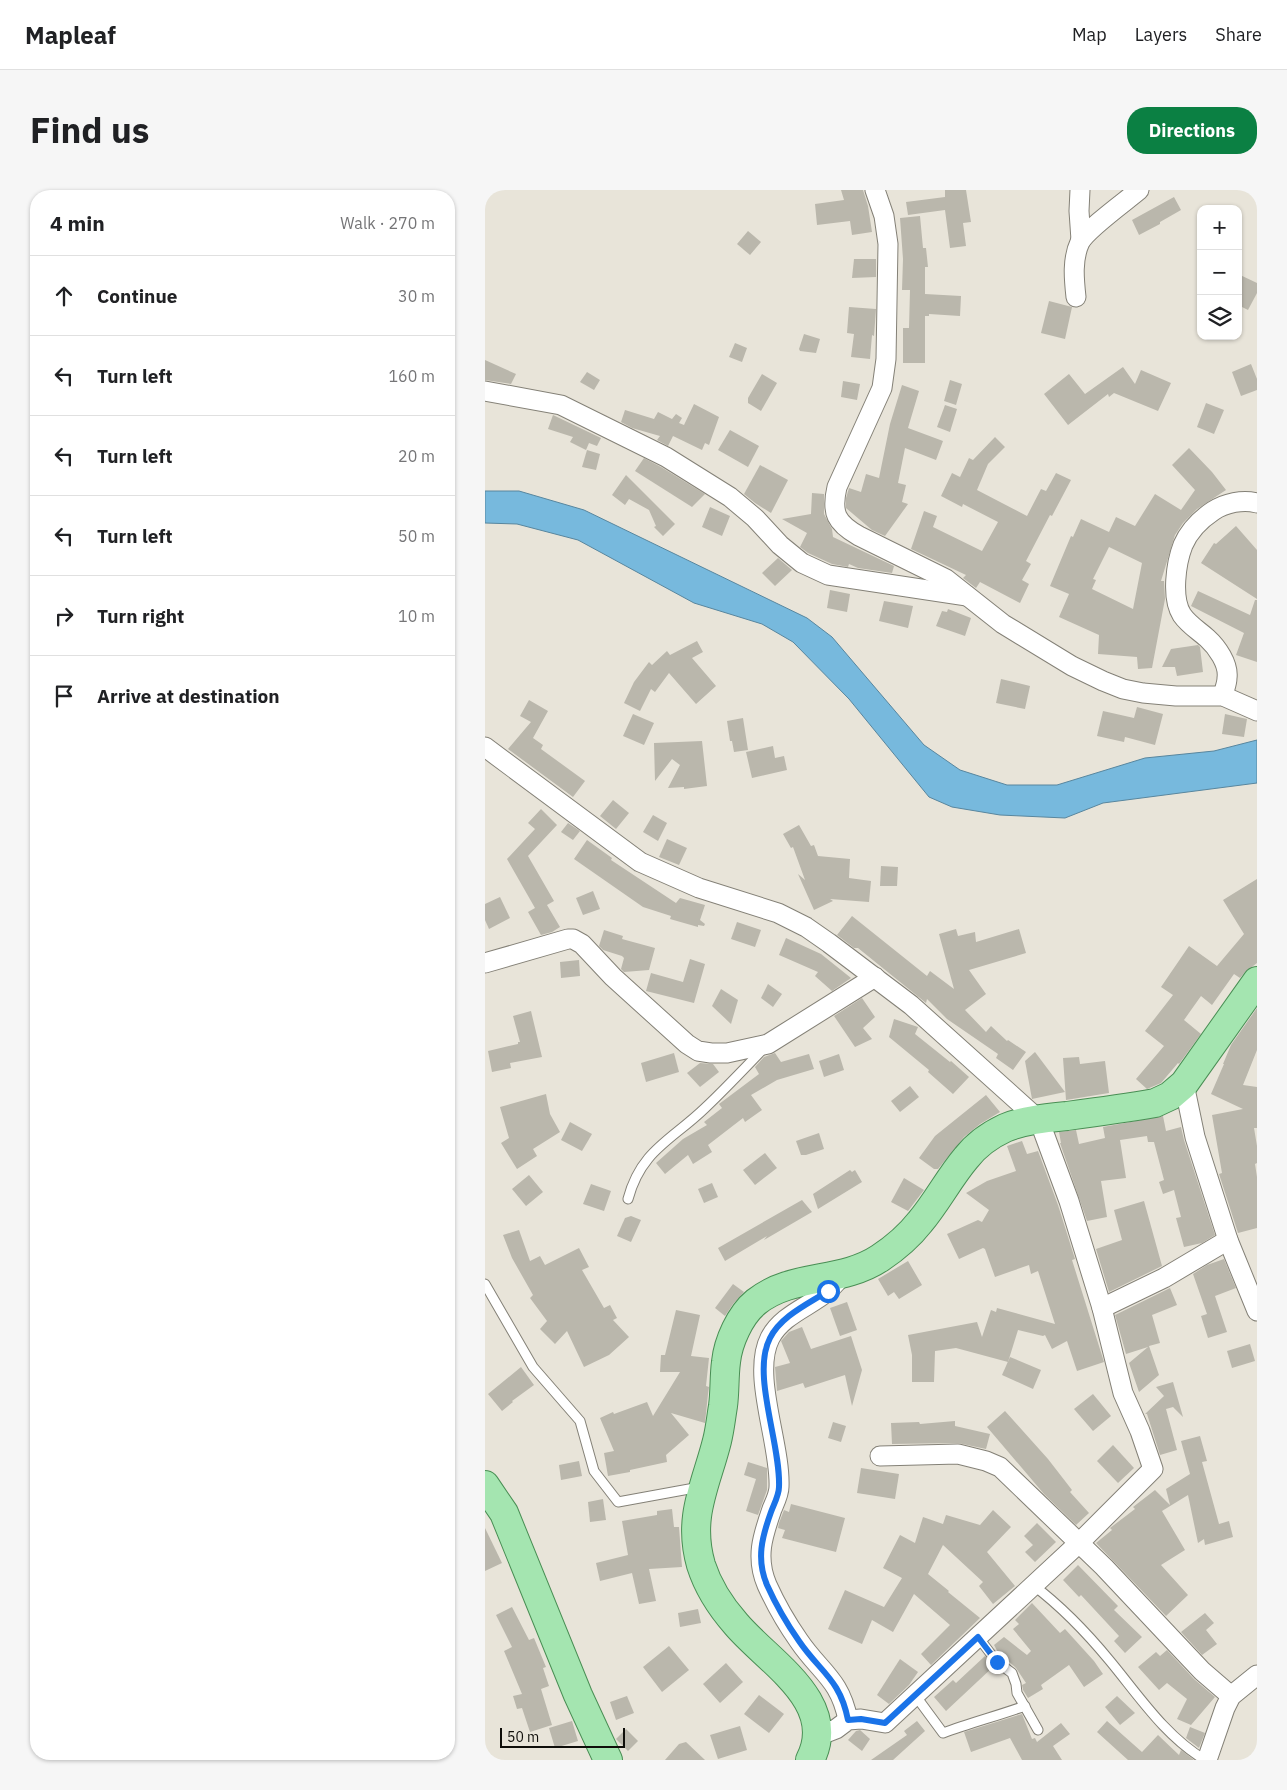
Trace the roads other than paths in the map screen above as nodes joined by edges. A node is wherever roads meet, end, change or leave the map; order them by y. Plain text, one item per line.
1 (875, 190) edge
2 (1080, 190) edge
3 (1139, 190) edge
4 (1081, 240) junction
5 (1076, 297) dead end
6 (485, 391) edge
7 (1257, 503) edge
8 (968, 596) junction
9 (1223, 696) junction
10 (1257, 711) edge
11 (485, 747) edge
12 (485, 963) edge
13 (875, 978) junction
14 (1257, 981) edge
15 (768, 1044) junction
16 (1184, 1084) junction
17 (1039, 1120) junction
18 (627, 1199) dead end
19 (1229, 1240) junction
20 (843, 1275) junction
21 (485, 1284) edge
22 (1102, 1308) junction
23 (1257, 1311) edge
24 (880, 1456) dead end
25 (485, 1485) edge
26 (702, 1487) junction
27 (1079, 1543) junction
28 (1033, 1586) junction
29 (978, 1637) junction
30 (1257, 1675) edge
31 (915, 1695) junction
32 (1231, 1696) junction
33 (1025, 1706) junction
34 (848, 1720) junction
35 (1038, 1730) dead end
36 (814, 1748) edge
37 (608, 1760) edge
38 (1206, 1760) edge

1 - 8 street
2 - 4 street
3 - 4 street
4 - 5 street
6 - 8 street
7 - 9 street
8 - 9 street
9 - 10 street
11 - 13 street
12 - 15 street
13 - 15 street
13 - 17 street
14 - 16 main road
15 - 18 lane
16 - 17 main road
16 - 19 street
17 - 20 main road
17 - 22 street
19 - 22 street
19 - 23 street
20 - 26 main road
20 - 34 street
21 - 26 lane
22 - 27 street
24 - 27 street
25 - 37 main road
26 - 36 main road
27 - 28 street
27 - 32 street
28 - 29 street
28 - 38 lane
29 - 31 street
29 - 33 lane
30 - 32 street
31 - 33 lane
31 - 34 street
32 - 38 street
33 - 35 lane
34 - 36 street

